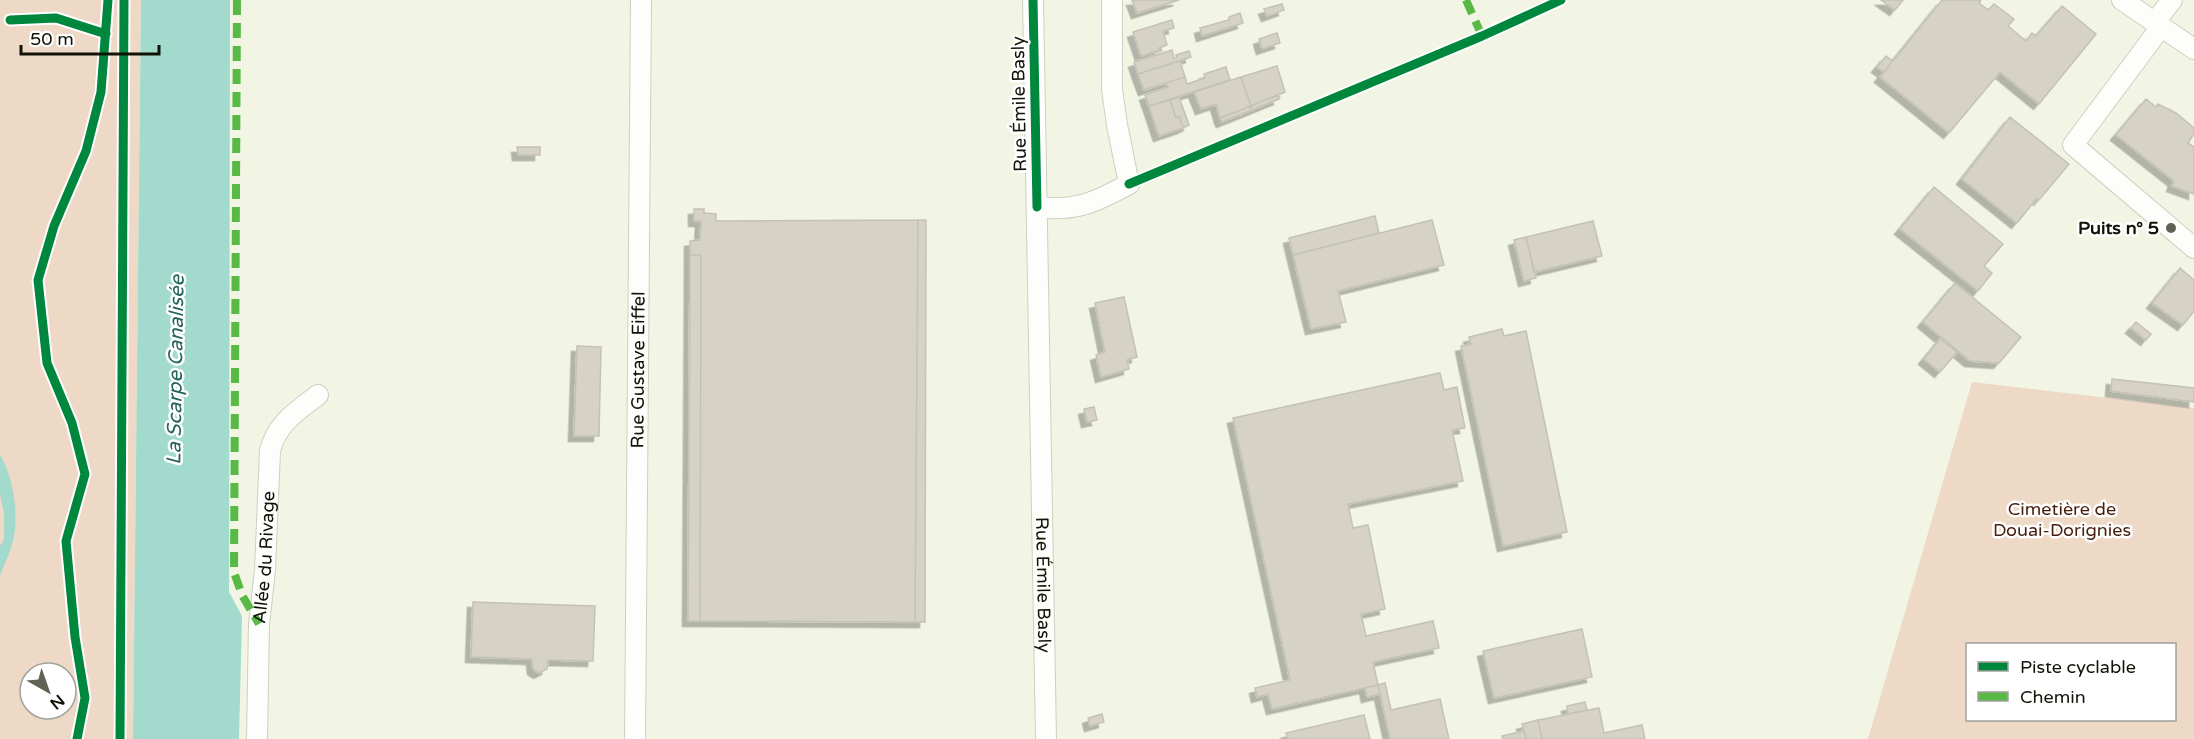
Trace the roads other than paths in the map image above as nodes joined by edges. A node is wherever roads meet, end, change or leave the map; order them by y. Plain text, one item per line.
1 (641, 0) edge
2 (1033, 0) edge
3 (1112, 0) edge
4 (2122, 0) edge
5 (2172, 0) edge
6 (2158, 24) junction
7 (2194, 49) edge
8 (1037, 207) junction
9 (2194, 248) edge
10 (318, 395) dead end
11 (257, 739) edge
12 (635, 739) edge
13 (1046, 739) edge

1 - 12 street, Rue Gustave Eiffel
2 - 8 street, Rue Émile Basly
3 - 8 street
4 - 6 street
5 - 6 street
6 - 7 street
6 - 9 street
8 - 13 street, Rue Émile Basly
10 - 11 street, Allée du Rivage

